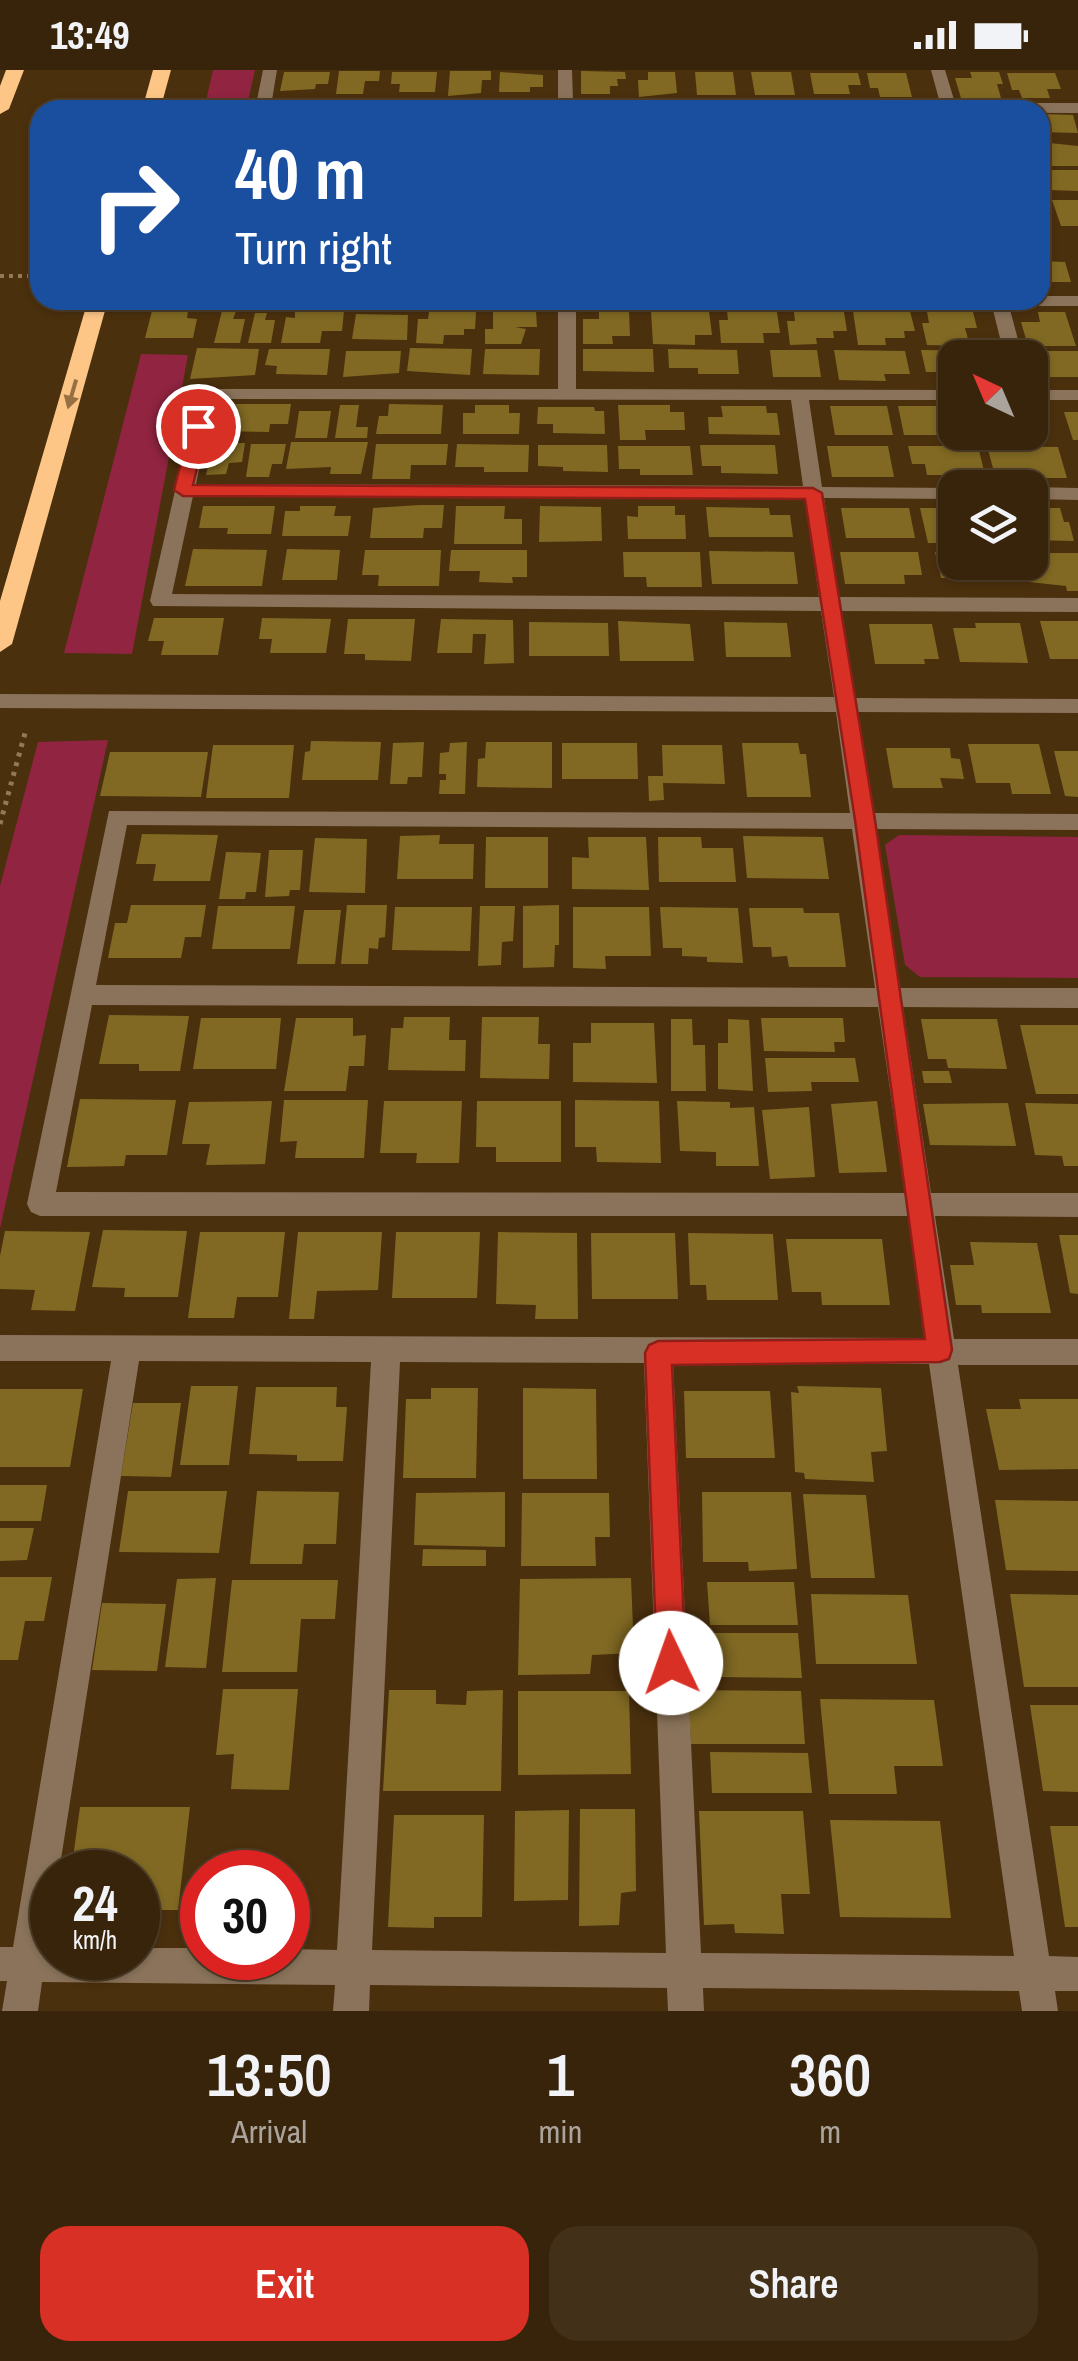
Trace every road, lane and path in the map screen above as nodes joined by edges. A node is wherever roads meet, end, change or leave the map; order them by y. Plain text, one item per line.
1 (15, 70) edge
2 (162, 70) edge
3 (270, 70) edge
4 (566, 70) edge
5 (938, 70) edge
6 (154, 100) edge
7 (265, 100) edge
8 (566, 100) edge
9 (946, 100) edge
10 (1050, 108) edge
11 (1078, 108) edge
12 (0, 109) edge
13 (0, 276) edge
14 (30, 276) edge
15 (1050, 301) edge
16 (1078, 301) edge
17 (95, 310) edge
18 (567, 310) edge
19 (1002, 310) edge
20 (1009, 340) edge
21 (568, 394) junction
22 (799, 394) junction
23 (938, 394) edge
24 (1048, 395) edge
25 (1078, 395) edge
26 (183, 490) junction
27 (813, 493) junction
28 (938, 493) edge
29 (1048, 494) edge
30 (1078, 494) edge
31 (830, 604) junction
32 (1078, 605) edge
33 (0, 644) edge
34 (0, 701) edge
35 (33, 701) junction
36 (845, 704) junction
37 (1078, 706) edge
38 (865, 820) junction
39 (1078, 822) edge
40 (0, 824) edge
41 (80, 995) junction
42 (888, 996) junction
43 (1078, 998) edge
44 (917, 1203) junction
45 (1078, 1204) edge
46 (0, 1348) edge
47 (127, 1349) junction
48 (940, 1350) junction
49 (386, 1352) junction
50 (1078, 1352) edge
51 (658, 1353) junction
52 (14, 1965) edge
53 (354, 1970) junction
54 (684, 1973) junction
55 (1034, 1974) junction
56 (1078, 1974) edge
57 (20, 2011) edge
58 (351, 2011) edge
59 (686, 2011) edge
60 (1040, 2011) edge

1 - 12 highway
2 - 6 highway
3 - 7 street
4 - 8 street
5 - 9 street
10 - 11 street
13 - 14 path
15 - 16 street
17 -> 33 highway
18 - 21 street
19 - 20 street
21 - 22 street
21 - 26 street
22 - 23 street
22 - 27 street
24 - 25 street
26 - 27 street
26 - 31 street
27 - 28 street
27 - 31 street
29 - 30 street
31 - 32 street
31 - 36 street
34 - 35 street
35 - 36 street
35 - 40 path
36 - 37 street
36 - 38 street
38 - 39 street
38 - 41 street
38 - 42 street
41 - 42 street
41 - 44 street
42 - 43 street
42 - 44 street
44 - 45 street
44 - 48 street
46 - 47 street
47 - 49 street
47 - 52 street
48 - 50 street
48 - 51 street
48 - 55 street
49 - 51 street
49 - 53 street
51 - 54 street
52 - 53 street
52 - 57 street
53 - 54 street
53 - 58 street
54 - 55 street
54 - 59 street
55 - 56 street
55 - 60 street

